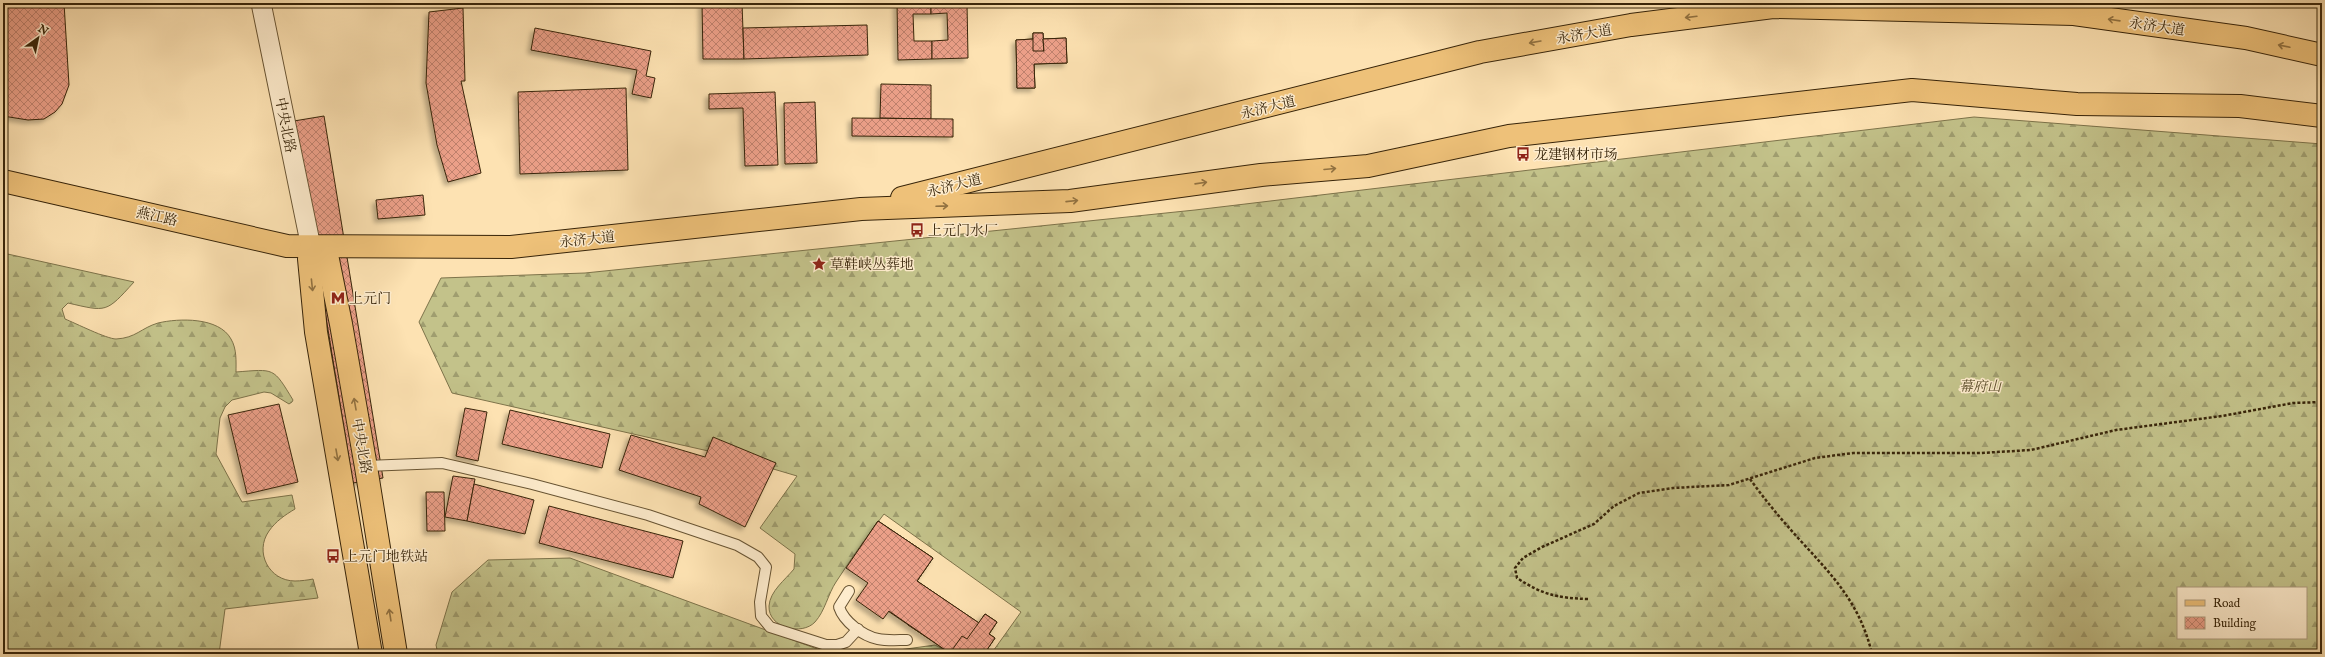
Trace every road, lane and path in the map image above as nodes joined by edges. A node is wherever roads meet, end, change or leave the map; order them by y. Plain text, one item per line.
1 (261, 3) edge
2 (2322, 54) edge
3 (2322, 116) edge
4 (3, 181) edge
5 (3, 193) edge
6 (861, 208) junction
7 (316, 255) junction
8 (2322, 402) edge
9 (366, 466) junction
10 (1750, 479) junction
11 (849, 591) dead end
12 (1588, 600) dead end
13 (858, 629) junction
14 (907, 640) dead end
15 (371, 654) edge
16 (396, 654) edge
17 (1872, 654) edge

1 - 7 street, 中央北路
2 -> 6 main road, 永济大道
6 -> 3 main road, 永济大道
4 - 7 main road, 燕江路
5 - 7 main road
6 - 7 main road, 永济大道
9 -> 7 main road, 中央北路
7 -> 15 main road, 中央北路
8 - 10 path
9 - 13 lane
16 -> 9 main road, 中央北路
10 - 12 path
10 - 17 path
11 - 13 lane
13 - 14 lane

